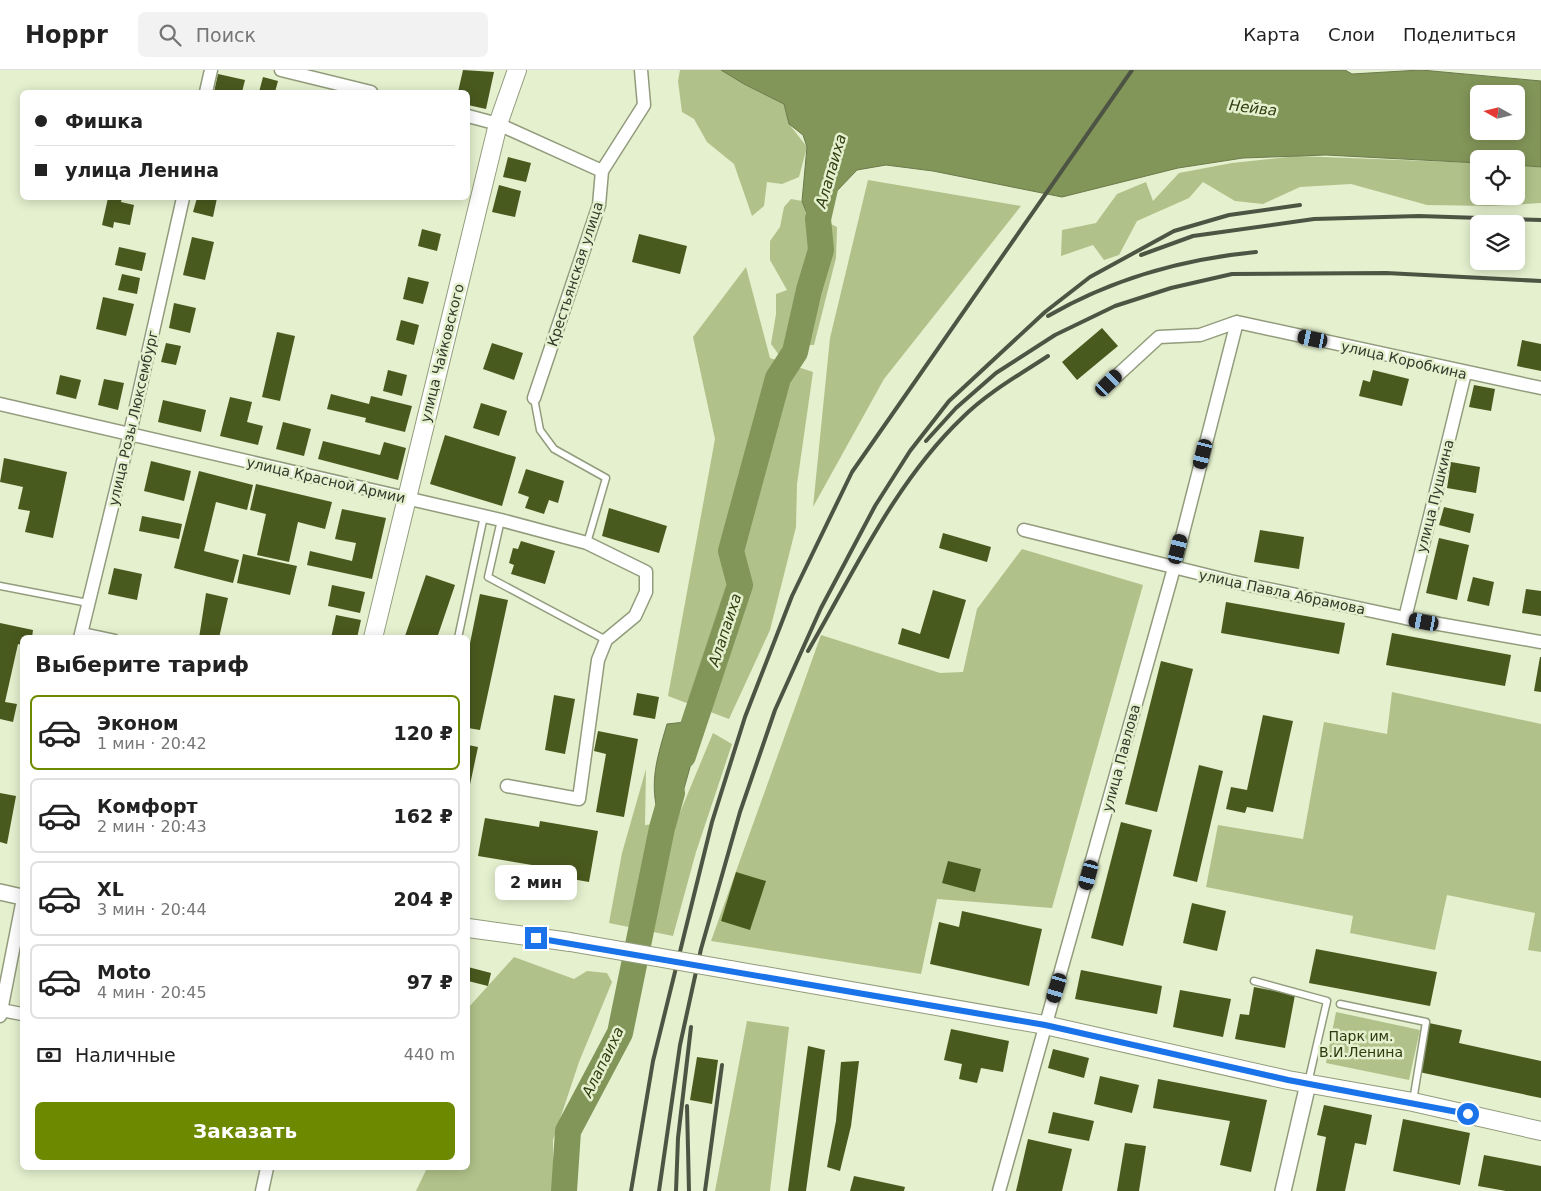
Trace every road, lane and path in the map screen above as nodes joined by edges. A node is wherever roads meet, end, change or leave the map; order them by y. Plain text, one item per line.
1 (211, 70) edge
2 (281, 70) edge
3 (517, 70) edge
4 (641, 70) edge
5 (206, 90) edge
6 (363, 90) edge
7 (470, 117) edge
8 (498, 124) junction
9 (602, 171) junction
10 (183, 200) edge
11 (1237, 322) junction
12 (1465, 373) junction
13 (1109, 383) dead end
14 (1541, 388) edge
15 (534, 398) joint
16 (0, 404) edge
17 (130, 433) junction
18 (407, 499) junction
19 (484, 516) junction
20 (501, 520) junction
21 (1024, 530) dead end
22 (587, 543) junction
23 (1174, 568) junction
24 (0, 586) edge
25 (88, 603) junction
26 (1405, 618) junction
27 (81, 634) edge
28 (374, 635) edge
29 (459, 635) edge
30 (606, 640) junction
31 (1541, 642) edge
32 (506, 786) dead end
33 (0, 892) edge
34 (20, 897) edge
35 (20, 914) edge
36 (470, 928) edge
37 (1254, 981) dead end
38 (1340, 1004) dead end
39 (1, 1013) edge
40 (20, 1014) edge
41 (1045, 1025) junction
42 (1308, 1084) junction
43 (1413, 1102) junction
44 (1541, 1130) edge
45 (267, 1170) edge
46 (262, 1191) edge
47 (999, 1191) edge
48 (1283, 1191) edge

1 - 5 street
2 - 6 street
3 - 8 main road, улица Чайковского
4 - 9 street, Крестьянская улица
7 - 8 street
8 - 9 street
8 - 18 main road, улица Чайковского
9 - 15 street, Крестьянская улица
10 - 17 street, улица Розы Люксембург
11 - 12 street, улица Коробкина
11 - 13 street
11 - 23 street, улица Павлова
12 - 14 street, улица Коробкина
12 - 26 street, улица Пушкина
15 - 22 lane
16 - 17 street, улица Красной Армии
17 - 18 street, улица Красной Армии
17 - 25 street, улица Розы Люксембург
18 - 19 street, улица Красной Армии
18 - 28 main road, улица Чайковского
19 - 20 street, улица Красной Армии
19 - 29 lane
20 - 22 street, улица Красной Армии
20 - 30 lane
21 - 23 street, улица Павла Абрамова
22 - 30 street, улица Красной Армии
23 - 26 street, улица Павла Абрамова
23 - 41 street, улица Павлова
24 - 25 lane
25 - 27 street, улица Розы Люксембург
26 - 31 street, улица Павла Абрамова
30 - 32 street
33 - 34 street
35 - 39 street
36 - 41 main road, bridge
37 - 42 lane
38 - 43 lane
39 - 40 street
41 - 42 main road
41 - 47 street, улица Павлова
42 - 43 main road
42 - 48 street
43 - 44 main road
45 - 46 street

